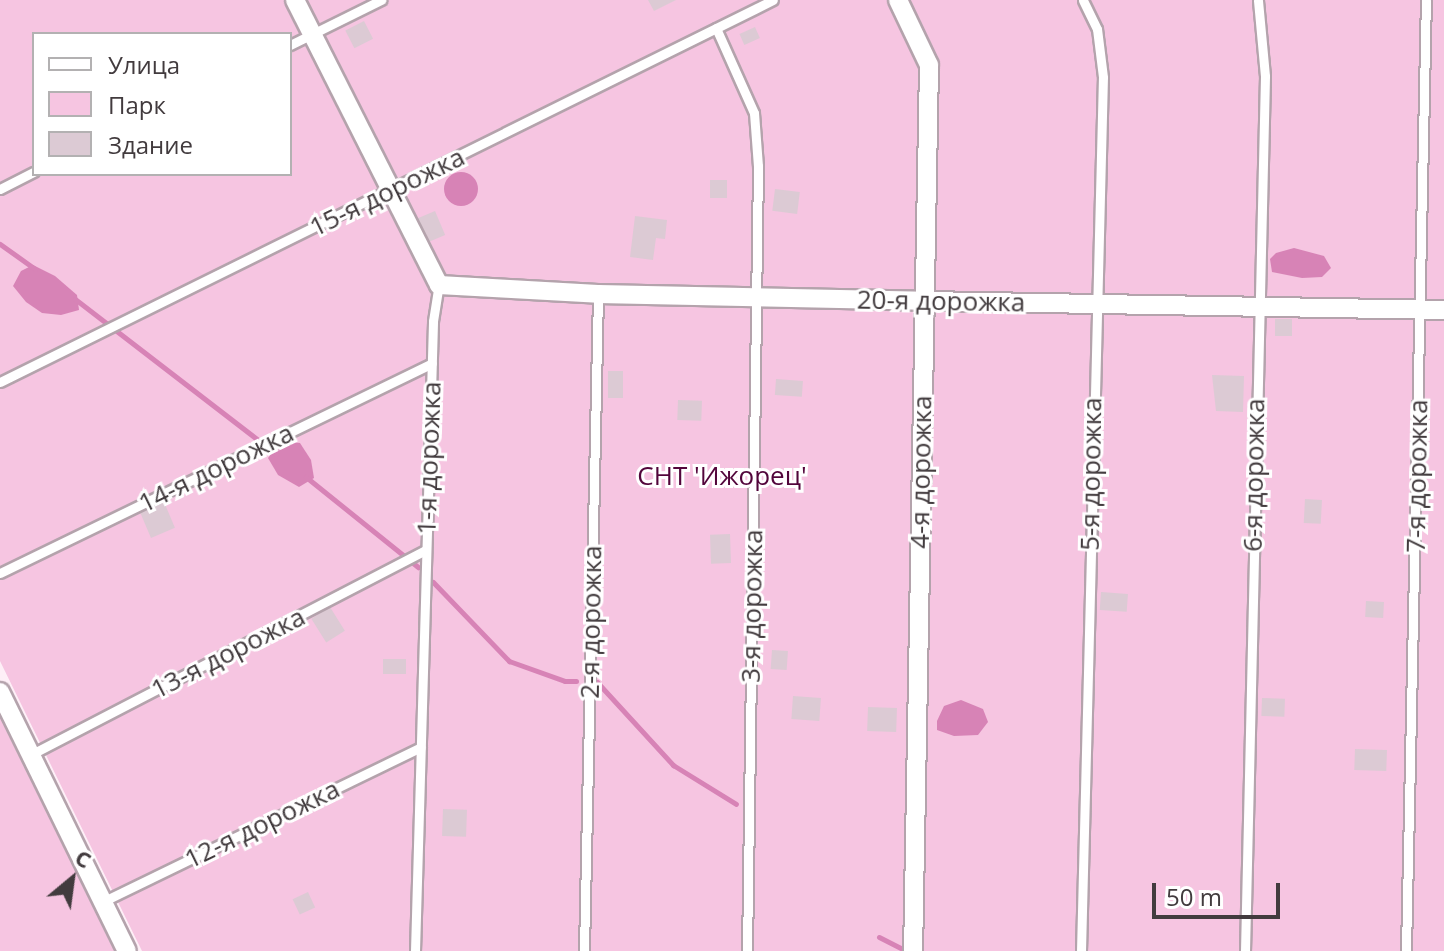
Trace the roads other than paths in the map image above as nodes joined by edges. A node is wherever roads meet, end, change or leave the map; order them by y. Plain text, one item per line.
1 (295, 0) edge
2 (381, 0) edge
3 (773, 0) edge
4 (898, 0) edge
5 (1083, 0) edge
6 (1258, 0) edge
7 (1426, 0) edge
8 (716, 28) junction
9 (312, 34) junction
10 (292, 44) edge
11 (32, 173) edge
12 (0, 189) edge
13 (391, 190) junction
14 (439, 285) junction
15 (598, 294) junction
16 (758, 297) junction
17 (924, 301) junction
18 (1095, 304) junction
19 (1257, 307) junction
20 (1420, 310) junction
21 (1444, 310) edge
22 (432, 363) junction
23 (0, 382) edge
24 (423, 552) junction
25 (0, 573) edge
26 (0, 692) edge
27 (421, 747) junction
28 (30, 755) junction
29 (104, 901) junction
30 (127, 951) edge
31 (415, 951) edge
32 (584, 951) edge
33 (747, 951) edge
34 (913, 951) edge
35 (1081, 951) edge
36 (1245, 951) edge
37 (1406, 951) edge

1 - 9 street
2 - 9 lane
3 - 8 lane, 15-я дорожка
4 - 17 street, 4-я дорожка
5 - 18 lane, 5-я дорожка
6 - 19 lane, 6-я дорожка
7 - 20 lane, 7-я дорожка
8 - 13 lane, 15-я дорожка
8 - 16 lane, 3-я дорожка
9 - 10 lane
9 - 13 street
11 - 12 lane
13 - 14 street
13 - 23 lane, 15-я дорожка
14 - 15 street, 20-я дорожка
14 - 22 lane, 1-я дорожка
15 - 16 street, 20-я дорожка
15 - 32 lane, 2-я дорожка
16 - 17 street, 20-я дорожка
16 - 33 lane, 3-я дорожка
17 - 18 street, 20-я дорожка
17 - 34 street, 4-я дорожка
18 - 19 street, 20-я дорожка
18 - 35 lane, 5-я дорожка
19 - 20 street, 20-я дорожка
19 - 36 lane, 6-я дорожка
20 - 21 street, 20-я дорожка
20 - 37 lane, 7-я дорожка
22 - 24 lane, 1-я дорожка
22 - 25 lane, 14-я дорожка
24 - 27 lane, 1-я дорожка
24 - 28 lane, 13-я дорожка
26 - 28 street
27 - 29 lane, 12-я дорожка
27 - 31 lane, 1-я дорожка
28 - 29 street
29 - 30 street

